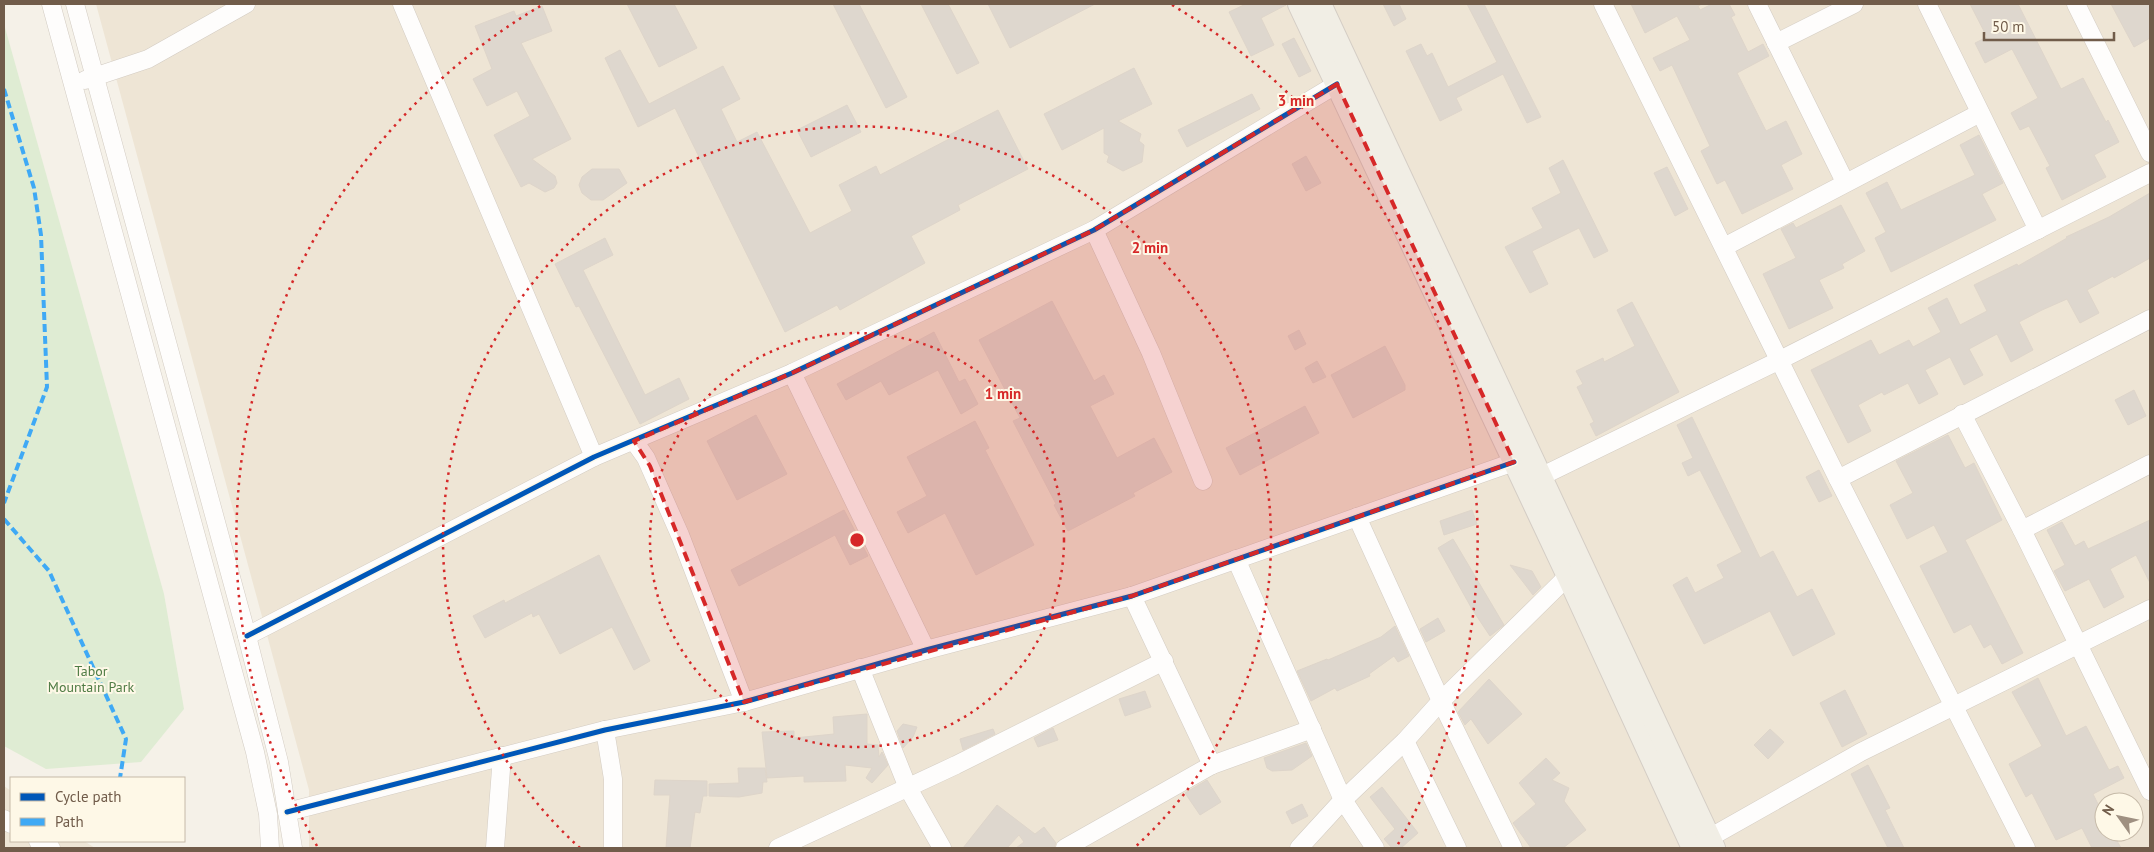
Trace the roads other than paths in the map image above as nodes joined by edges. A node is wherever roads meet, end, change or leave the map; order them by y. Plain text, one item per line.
1 (51, 4) edge
2 (75, 4) edge
3 (246, 4) edge
4 (402, 4) edge
5 (1299, 4) edge
6 (1320, 4) edge
7 (1603, 4) edge
8 (1757, 4) edge
9 (1854, 4) edge
10 (1927, 4) edge
11 (2076, 4) edge
12 (1776, 43) junction
13 (95, 78) junction
14 (72, 82) junction
15 (1337, 84) junction
16 (1980, 113) junction
17 (2150, 153) edge
18 (2150, 173) edge
19 (1845, 182) junction
20 (1094, 230) junction
21 (2038, 230) junction
22 (1724, 247) junction
23 (2150, 319) edge
24 (1780, 360) junction
25 (792, 373) junction
26 (1962, 414) junction
27 (634, 441) junction
28 (594, 457) junction
29 (1514, 462) junction
30 (2150, 464) edge
31 (1542, 476) junction
32 (1838, 479) junction
33 (1203, 481) dead end
34 (1357, 517) junction
35 (2022, 530) junction
36 (1236, 560) junction
37 (1568, 576) junction
38 (1132, 596) junction
39 (2150, 608) edge
40 (247, 636) junction
41 (2079, 644) junction
42 (926, 650) junction
43 (1164, 662) junction
44 (860, 668) junction
45 (1441, 701) junction
46 (744, 702) junction
47 (1954, 704) junction
48 (1312, 729) junction
49 (605, 730) junction
50 (1405, 741) junction
51 (502, 756) junction
52 (1212, 765) junction
53 (2148, 782) edge
54 (908, 788) junction
55 (1343, 800) junction
56 (287, 812) junction
57 (40, 842) edge
58 (1705, 845) edge
59 (785, 847) edge
60 (51, 848) edge
61 (270, 848) edge
62 (293, 848) edge
63 (495, 848) edge
64 (613, 848) edge
65 (942, 848) edge
66 (1065, 848) edge
67 (1299, 848) edge
68 (1375, 848) edge
69 (1458, 848) edge
70 (1513, 848) edge
71 (2026, 848) edge

1 - 14 street
2 - 13 street
3 - 13 street
4 - 28 street
5 - 15 main road
6 - 31 main road
7 - 22 street
8 - 12 street
9 - 12 street
10 - 16 street
11 - 17 street
12 - 19 street
13 - 14 street
13 - 40 street
14 - 61 street
15 - 20 street
15 - 29 main road
16 - 19 street
16 - 21 street
18 - 21 street
19 - 22 street
20 - 25 street
20 - 33 street
21 - 24 street
22 - 24 street
23 - 26 street
24 - 31 street
24 - 32 street
25 - 27 street
25 - 42 street
26 - 32 street
26 - 35 street
27 - 28 street
27 - 46 street
28 - 40 street
29 - 34 street
29 - 37 main road
30 - 35 street
31 - 58 main road
32 - 47 street
34 - 36 street
34 - 45 street
35 - 41 street
36 - 38 street
36 - 48 street
37 - 45 street
37 - 58 main road
38 - 42 street
38 - 43 street
39 - 41 street
40 - 56 street
41 - 47 street
41 - 53 street
42 - 44 street
43 - 52 street
43 - 54 street
44 - 46 street
44 - 54 street
45 - 50 street
45 - 70 street
46 - 49 street
47 - 58 street
47 - 71 street
48 - 52 street
48 - 55 street
49 - 51 street
49 - 64 street
50 - 55 street
50 - 69 street
51 - 56 street
51 - 63 street
52 - 66 street
54 - 59 street
54 - 65 street
55 - 67 street
55 - 68 street
56 - 62 street
57 - 60 street

